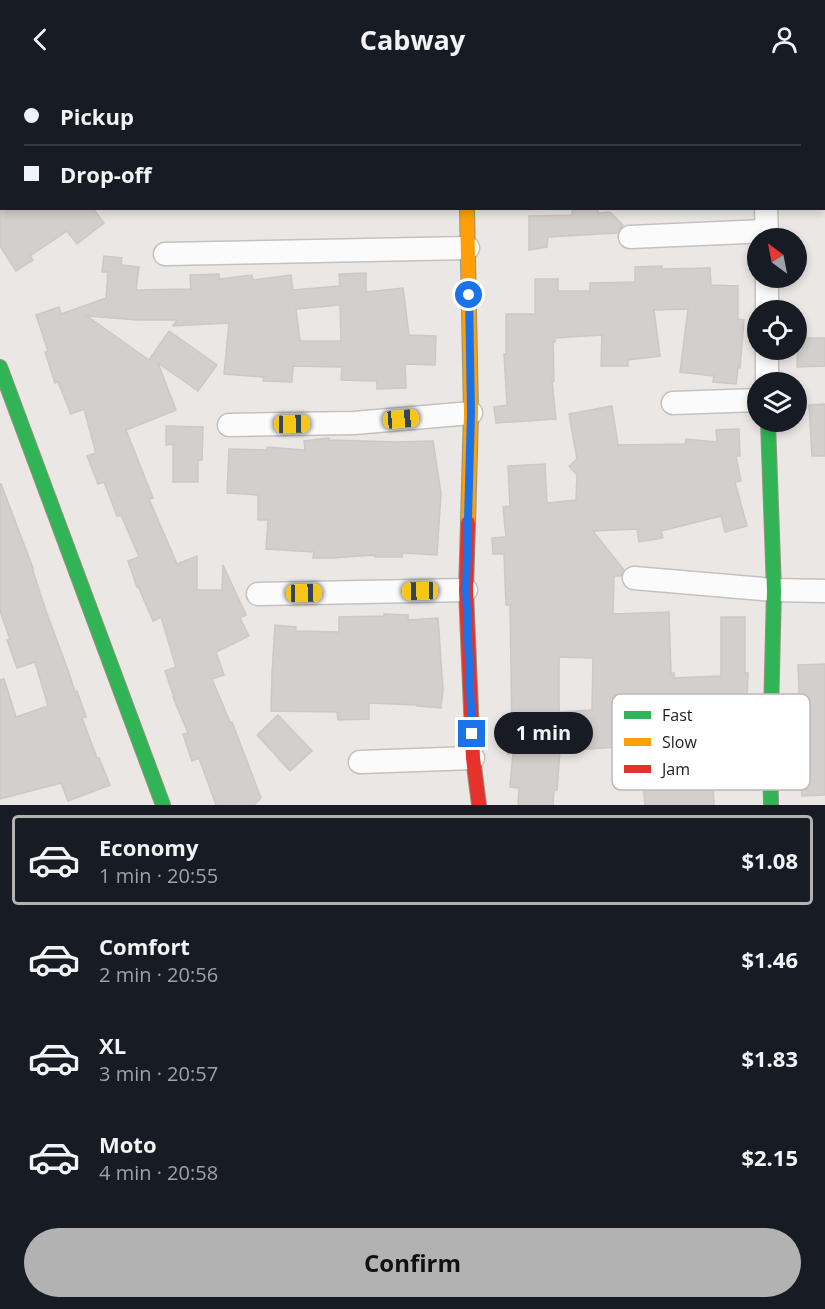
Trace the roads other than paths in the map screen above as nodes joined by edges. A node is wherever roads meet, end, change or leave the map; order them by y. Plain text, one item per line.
1 (467, 210) edge
2 (767, 226) edge
3 (630, 237) dead end
4 (468, 248) junction
5 (165, 254) dead end
6 (0, 367) edge
7 (747, 400) edge
8 (672, 403) dead end
9 (471, 413) junction
10 (229, 426) dead end
11 (768, 432) edge
12 (634, 578) dead end
13 (466, 590) junction
14 (774, 590) junction
15 (825, 591) edge
16 (258, 594) dead end
17 (771, 694) edge
18 (473, 758) junction
19 (360, 762) dead end
20 (771, 790) edge
21 (163, 805) edge
22 (479, 805) edge
23 (771, 805) edge

1 - 4 street
2 - 3 street
4 - 5 street
4 - 9 street
6 - 21 street
7 - 8 street
9 - 10 street
9 - 13 street
11 - 14 street
12 - 14 street
13 - 16 street
13 - 18 street
14 - 15 street
14 - 17 street
18 - 19 street
18 - 22 street
20 - 23 street

